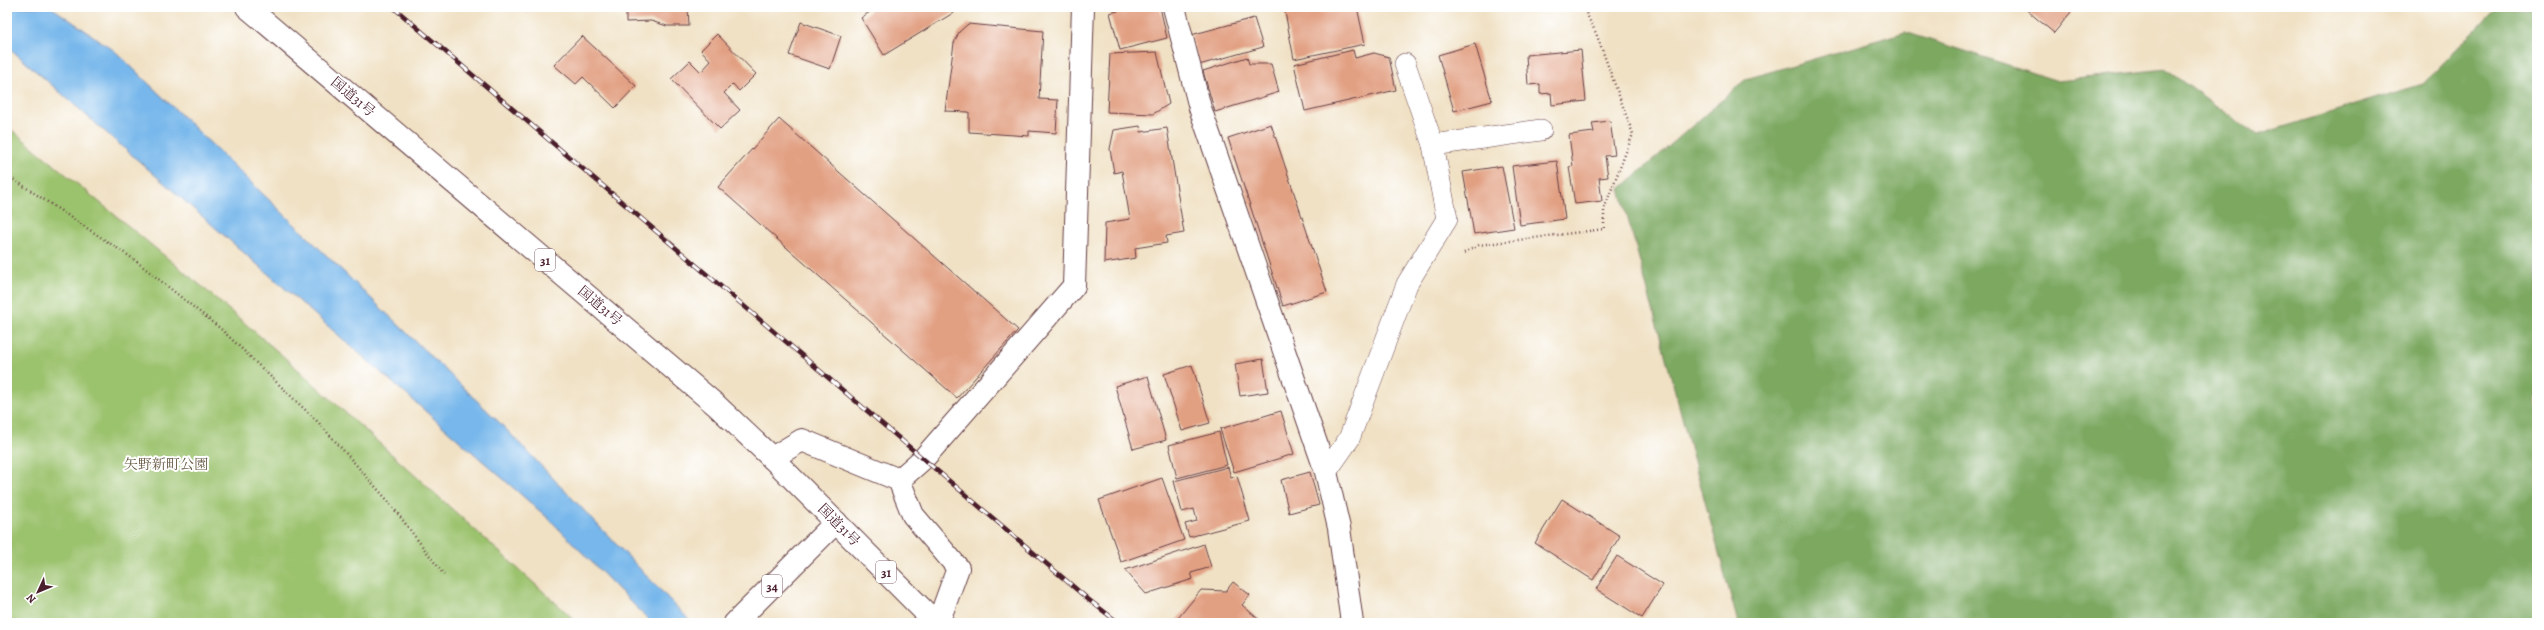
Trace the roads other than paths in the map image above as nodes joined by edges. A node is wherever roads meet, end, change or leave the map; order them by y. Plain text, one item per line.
1 (247, 7) edge
2 (1083, 7) edge
3 (1174, 7) edge
4 (1405, 64) dead end
5 (1541, 130) dead end
6 (1433, 144) junction
7 (772, 458) junction
8 (1326, 472) junction
9 (899, 480) junction
10 (836, 522) junction
11 (735, 623) edge
12 (937, 623) edge
13 (1352, 623) edge

1 - 7 main road, 国道31号 / 31
2 - 9 main road
3 - 8 main road
4 - 6 lane
5 - 6 lane
6 - 8 lane
7 - 9 main road
7 - 10 main road, 国道31号 / 31
8 - 13 main road
9 - 12 main road
10 - 11 main road, 34
10 - 12 main road, 国道31号 / 31

